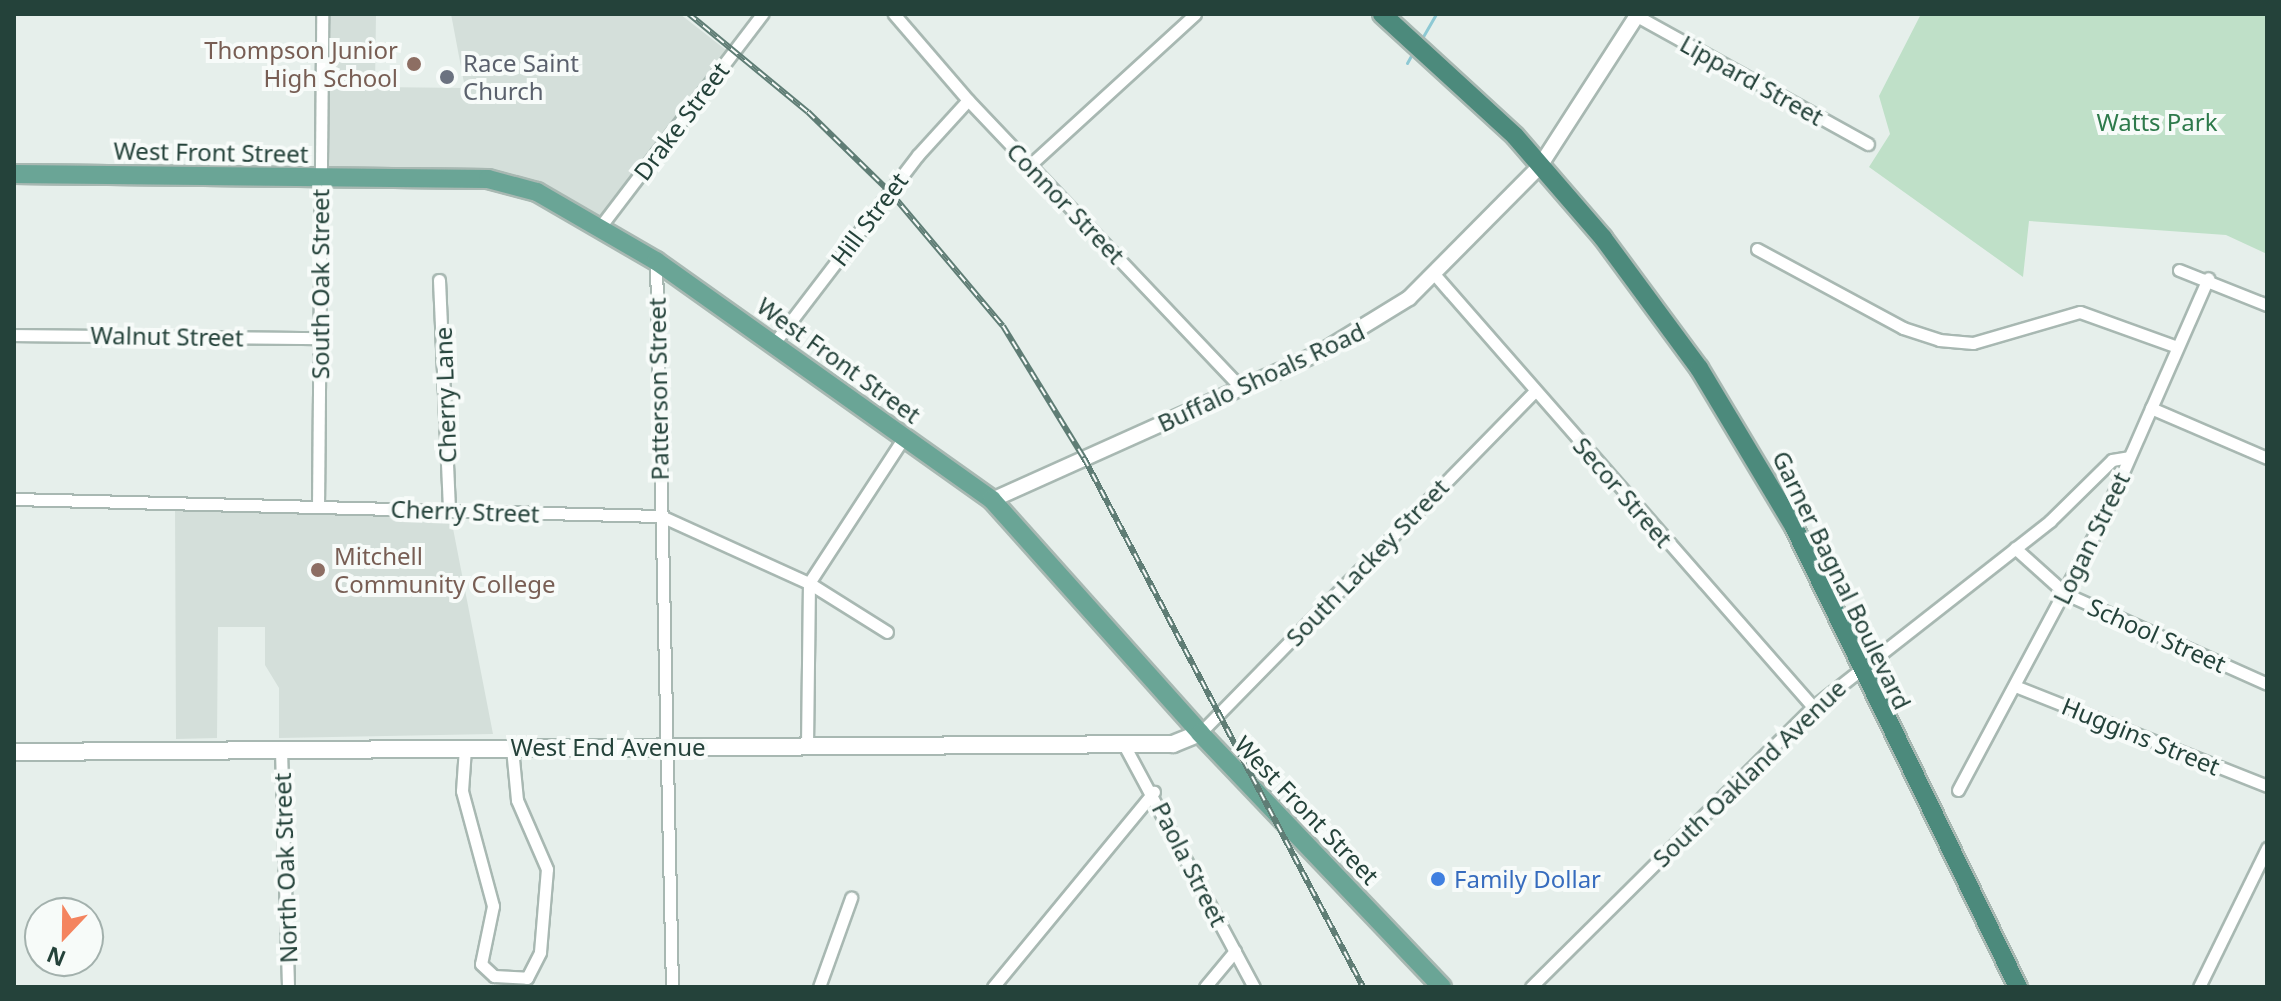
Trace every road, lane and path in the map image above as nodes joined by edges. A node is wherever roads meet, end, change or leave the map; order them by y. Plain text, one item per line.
1 (322, 14) edge
2 (762, 14) edge
3 (894, 14) edge
4 (1195, 14) edge
5 (1382, 14) edge
6 (1637, 15) edge
7 (968, 100) junction
8 (1868, 144) dead end
9 (1031, 164) junction
10 (1540, 166) junction
11 (14, 174) edge
12 (321, 177) junction
13 (600, 227) junction
14 (1757, 249) dead end
15 (656, 261) junction
16 (2179, 270) dead end
17 (1435, 275) junction
18 (2208, 278) junction
19 (439, 280) dead end
20 (2267, 305) edge
21 (14, 335) edge
22 (320, 338) junction
23 (775, 342) junction
24 (2177, 347) junction
25 (1242, 389) junction
26 (1535, 391) junction
27 (2151, 408) junction
28 (905, 436) junction
29 (2129, 457) junction
30 (2267, 458) edge
31 (14, 499) edge
32 (992, 500) junction
33 (318, 507) junction
34 (449, 510) junction
35 (661, 516) junction
36 (2015, 548) junction
37 (809, 583) junction
38 (2066, 594) junction
39 (887, 632) dead end
40 (1858, 668) junction
41 (2267, 684) edge
42 (2015, 686) junction
43 (1813, 707) junction
44 (1200, 733) junction
45 (1123, 743) junction
46 (807, 746) junction
47 (665, 747) junction
48 (465, 748) junction
49 (512, 748) junction
50 (281, 750) junction
51 (14, 752) edge
52 (2267, 786) edge
53 (1958, 790) dead end
54 (1154, 792) junction
55 (2267, 848) edge
56 (851, 898) dead end
57 (1235, 951) junction
58 (288, 987) edge
59 (672, 987) edge
60 (819, 987) edge
61 (993, 987) edge
62 (1205, 987) edge
63 (1254, 987) edge
64 (1442, 987) edge
65 (1531, 987) edge
66 (2018, 987) edge
67 (2199, 987) edge

1 - 12 street, South Oak Street
2 - 13 street, Drake Street
3 - 7 street, Connor Street
4 - 9 street
5 - 10 highway, Garner Bagnal Boulevard
6 - 8 street, Lippard Street
6 - 10 street, Buffalo Shoals Road
7 - 9 street, Connor Street
7 - 23 street, Hill Street
9 - 25 street, Connor Street
10 - 17 street, Buffalo Shoals Road
10 - 40 highway, Garner Bagnal Boulevard
11 - 12 main road, West Front Street
12 - 13 main road, West Front Street
12 - 22 street, South Oak Street
13 - 15 main road, West Front Street
14 - 24 street
15 - 23 main road, West Front Street
15 - 35 street, Patterson Street
16 - 18 street
17 - 25 street, Buffalo Shoals Road
17 - 26 street, Secor Street
18 - 20 street
18 - 24 street, Logan Street
19 - 34 street, Cherry Lane
21 - 22 street, Walnut Street
22 - 33 street, South Oak Street
23 - 28 main road, West Front Street
24 - 27 street, Logan Street
25 - 32 street, Buffalo Shoals Road
26 - 43 street, Secor Street
26 - 44 street, South Lackey Street
27 - 29 street, Logan Street
27 - 30 street
28 - 32 main road, West Front Street
28 - 37 street
29 - 36 street, South Oakland Avenue
29 - 38 street, Logan Street
31 - 33 street, Cherry Street
32 - 44 main road, West Front Street
33 - 34 street, Cherry Street
34 - 35 street, Cherry Street
35 - 37 street, Cherry Street
35 - 47 street, Patterson Street
36 - 38 street, School Street
36 - 40 street, South Oakland Avenue
37 - 39 street, Cherry Street
37 - 46 street
38 - 41 street, School Street
38 - 42 street, Logan Street
40 - 43 street, South Oakland Avenue
40 - 66 highway, Garner Bagnal Boulevard
42 - 52 street, Huggins Street
42 - 53 street, Logan Street
43 - 65 street, South Oakland Avenue
44 - 45 main road, West End Avenue
44 - 64 main road, West Front Street
45 - 46 main road, West End Avenue
45 - 54 street, Paola Street
46 - 47 main road, West End Avenue
47 - 49 main road, West End Avenue
47 - 59 street, Patterson Street
48 - 49 main road, West End Avenue
48 - 49 street
48 - 50 main road, West End Avenue
50 - 51 main road, West End Avenue
50 - 58 street, North Oak Street
54 - 57 street, Paola Street
54 - 61 street
55 - 67 street
56 - 60 street
57 - 62 street
57 - 63 street, Paola Street

